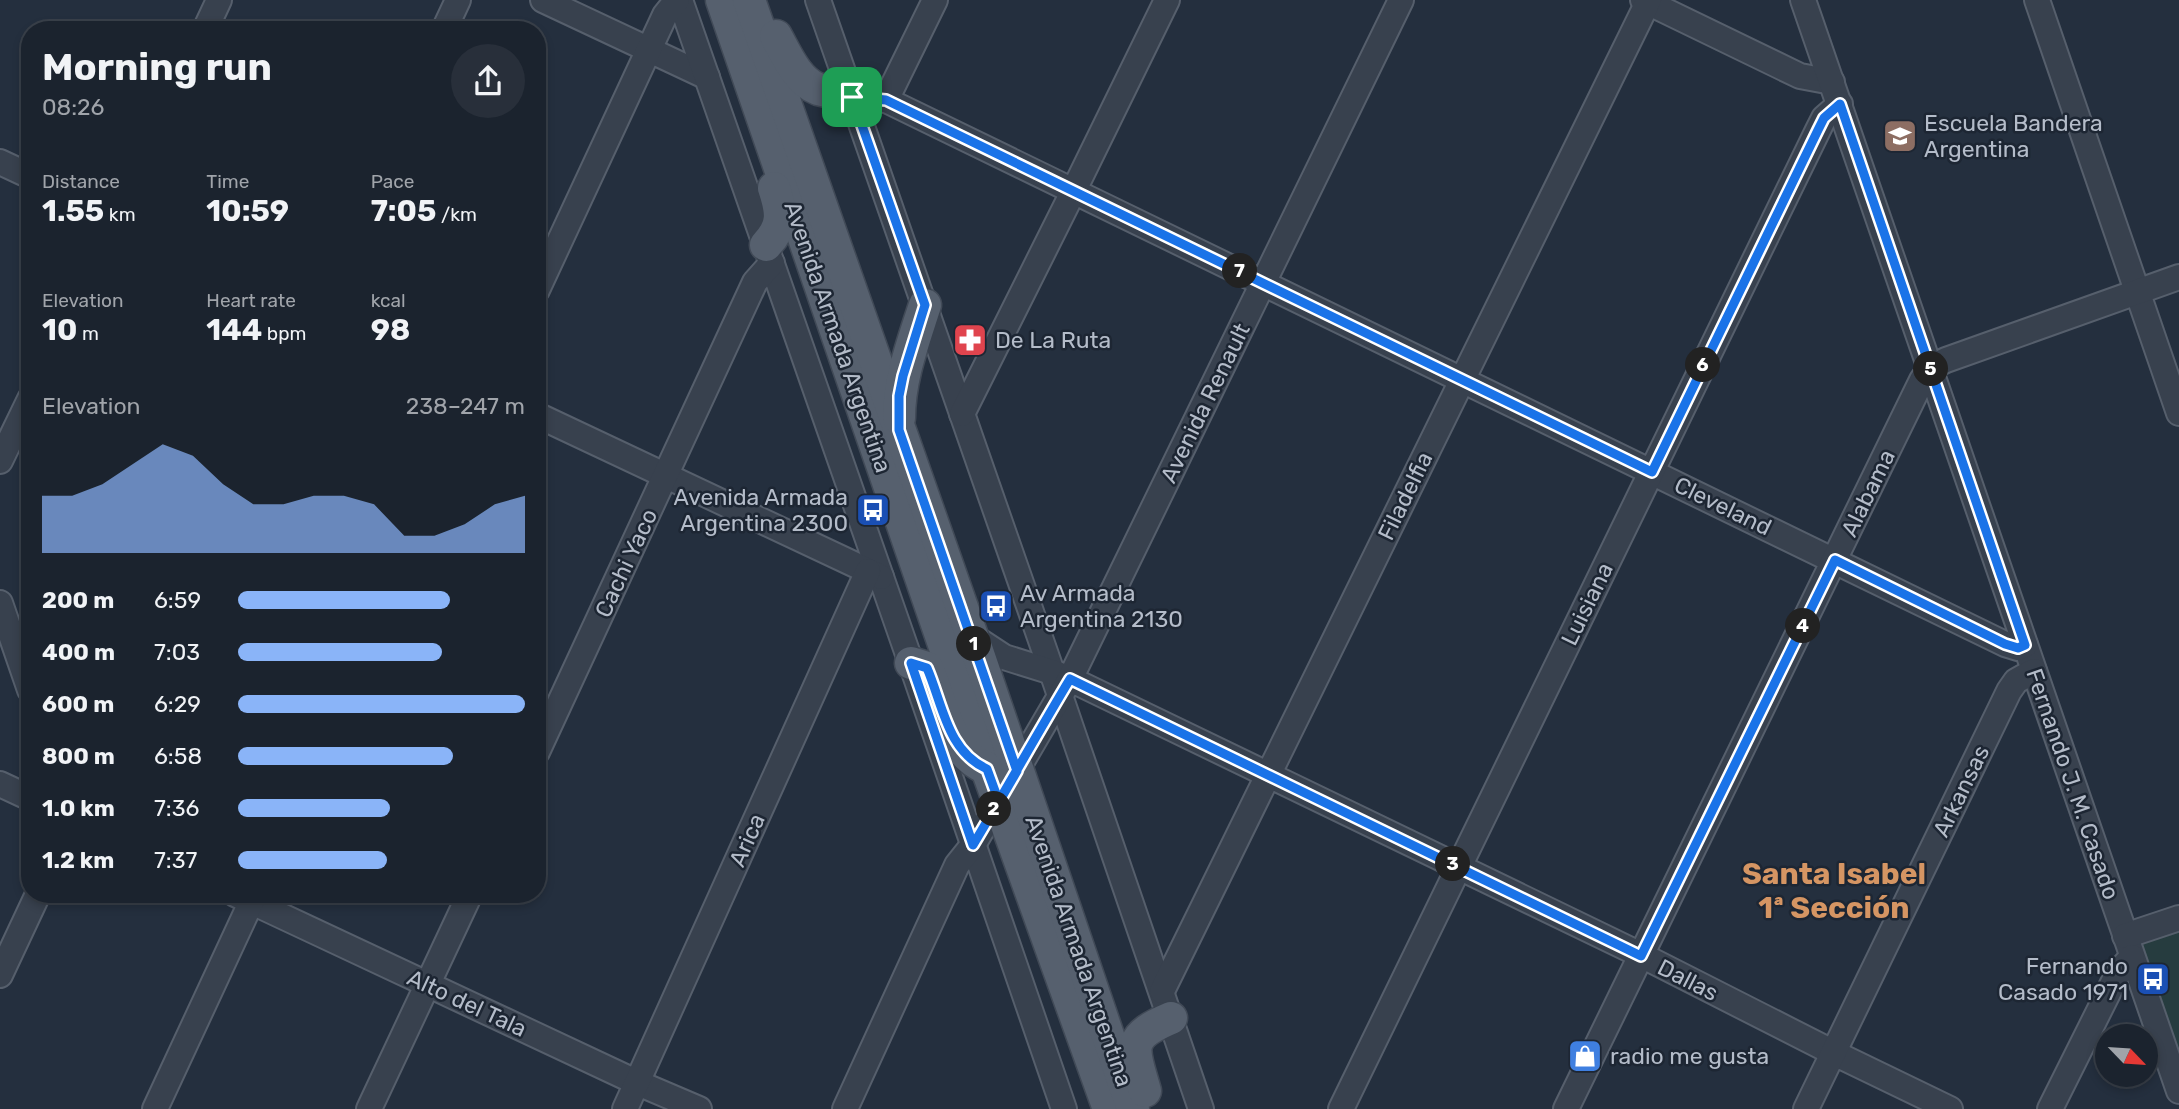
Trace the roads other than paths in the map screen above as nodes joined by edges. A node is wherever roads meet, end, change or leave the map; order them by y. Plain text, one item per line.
1 (219, 0) edge
2 (458, 0) edge
3 (543, 0) edge
4 (679, 0) edge
5 (722, 0) edge
6 (750, 0) edge
7 (818, 0) edge
8 (935, 0) edge
9 (1167, 0) edge
10 (1401, 0) edge
11 (1804, 0) edge
12 (2037, 0) edge
13 (1647, 1) edge
14 (209, 21) edge
15 (448, 21) edge
16 (649, 50) junction
17 (741, 54) junction
18 (707, 77) junction
19 (1836, 93) junction
20 (852, 97) junction
21 (886, 100) junction
22 (0, 162) edge
23 (21, 172) edge
24 (1074, 190) junction
25 (769, 254) junction
26 (546, 271) edge
27 (2179, 277) edge
28 (1264, 283) junction
29 (2137, 291) junction
30 (925, 305) junction
31 (1931, 368) junction
32 (1462, 379) junction
33 (962, 414) junction
34 (2179, 414) edge
35 (21, 418) edge
36 (546, 419) edge
37 (899, 430) junction
38 (0, 461) edge
39 (1652, 472) junction
40 (667, 476) junction
41 (1835, 560) junction
42 (874, 574) junction
43 (0, 603) edge
44 (972, 636) junction
45 (2025, 645) junction
46 (911, 663) junction
47 (21, 664) edge
48 (2034, 671) junction
49 (1061, 682) junction
50 (546, 732) edge
51 (1002, 770) junction
52 (1269, 776) junction
53 (0, 784) edge
54 (21, 794) edge
55 (999, 802) junction
56 (973, 845) junction
57 (1459, 867) junction
58 (34, 903) edge
59 (244, 903) edge
60 (259, 903) edge
61 (466, 903) edge
62 (2179, 918) edge
63 (2129, 946) junction
64 (1641, 956) junction
65 (0, 975) edge
66 (428, 985) junction
67 (1166, 1005) junction
68 (1834, 1053) junction
69 (638, 1083) junction
70 (2179, 1091) edge
71 (155, 1109) edge
72 (369, 1109) edge
73 (625, 1109) edge
74 (699, 1109) edge
75 (845, 1109) edge
76 (1064, 1109) edge
77 (1109, 1109) edge
78 (1133, 1109) edge
79 (1150, 1109) edge
80 (1201, 1109) edge
81 (1341, 1109) edge
82 (1566, 1109) edge
83 (1805, 1109) edge
84 (1950, 1109) edge
85 (2050, 1109) edge

1 - 14 street
2 - 15 street
3 - 16 street
4 - 16 street
4 - 18 street, Avenida Armada Argentina
5 - 17 main road, Avenida Armada Argentina
6 - 20 main road
6 - 37 main road, Avenida Armada Argentina
7 - 20 street
8 - 21 street
9 - 24 street
10 - 28 street, Avenida Renault
11 - 19 street, Fernando J. M. Casado
12 - 29 street
13 - 19 street
13 - 32 street, Filadelfia
16 - 18 street
16 - 26 street
17 - 25 main road
17 - 51 main road, Avenida Armada Argentina
18 - 25 street, Avenida Armada Argentina
19 - 31 street, Fernando J. M. Casado
19 - 39 street, Luisiana
20 - 21 street, Cleveland
20 - 30 street
21 - 24 street, Cleveland
22 - 23 street
24 - 28 street, Cleveland
24 - 33 street
25 - 40 street, Cachi Yaco
25 - 42 street, Avenida Armada Argentina
27 - 29 street
28 - 32 street, Cleveland
28 - 49 street, Avenida Renault
29 - 31 street
29 - 34 street
30 - 33 street
30 - 37 main road
31 - 41 street, Alabama
31 - 45 street, Fernando J. M. Casado
32 - 39 street, Cleveland
32 - 52 street, Filadelfia
33 - 49 street
35 - 38 street
36 - 40 street
37 - 44 main road, Avenida Armada Argentina
39 - 41 street, Cleveland
39 - 57 street, Luisiana
40 - 42 street
40 - 50 street, Cachi Yaco
41 - 45 street, Cleveland
41 - 64 street, Alabama
42 - 46 street, Avenida Armada Argentina
42 - 69 street, Arica
43 - 47 street
44 - 49 street, Dallas
44 - 51 main road, Avenida Armada Argentina
45 - 48 street, Fernando J. M. Casado
46 - 51 main road
46 - 56 street, Avenida Armada Argentina
48 - 63 street, Fernando J. M. Casado
48 - 68 street, Arkansas
49 - 51 street, Avenida Renault
49 - 52 street, Dallas
49 - 67 street
51 - 55 main road, Avenida Armada Argentina
51 - 78 main road, Avenida Armada Argentina
52 - 57 street, Dallas
52 - 67 street, Filadelfia
53 - 54 street
55 - 56 street
55 - 77 main road, Avenida Armada Argentina
56 - 75 street
56 - 76 street, Avenida Armada Argentina
57 - 64 street, Dallas
57 - 81 street, Luisiana
58 - 65 street
59 - 71 street
60 - 66 street, Alto del Tala
61 - 66 street
62 - 63 street
63 - 70 street, Fernando J. M. Casado
63 - 85 street
64 - 68 street, Dallas
64 - 82 street, Alabama
66 - 69 street, Alto del Tala
66 - 72 street
67 - 79 main road
67 - 80 street
68 - 83 street, Arkansas
68 - 84 street, Dallas
69 - 73 street, Arica
69 - 74 street, Alto del Tala

